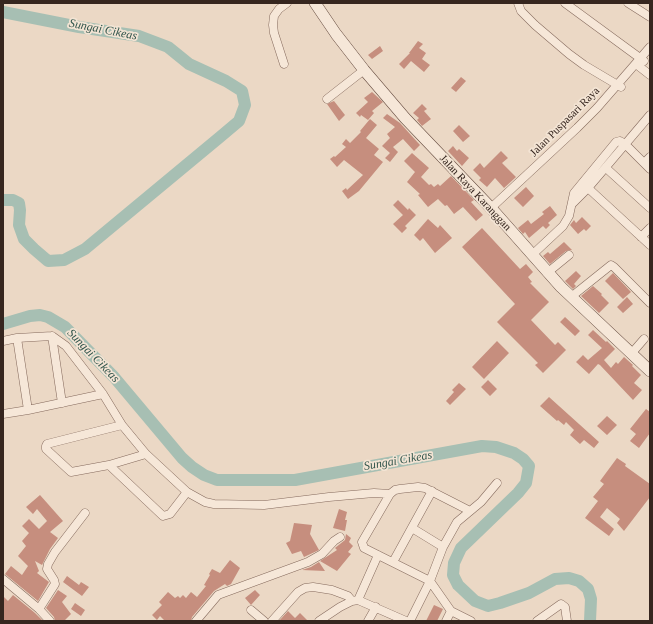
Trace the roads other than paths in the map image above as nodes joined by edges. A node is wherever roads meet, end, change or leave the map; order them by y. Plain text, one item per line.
1 (287, 3) edge
2 (315, 3) edge
3 (518, 3) edge
4 (565, 3) edge
5 (628, 3) edge
6 (574, 7) edge
7 (650, 16) edge
8 (650, 47) edge
9 (643, 59) edge
10 (284, 64) dead end
11 (364, 70) junction
12 (650, 75) edge
13 (619, 86) junction
14 (327, 99) dead end
15 (650, 115) edge
16 (625, 144) junction
17 (650, 157) edge
18 (647, 166) edge
19 (606, 168) junction
20 (588, 188) junction
21 (572, 203) junction
22 (650, 208) edge
23 (492, 210) junction
24 (650, 228) edge
25 (641, 237) junction
26 (650, 245) edge
27 (532, 255) junction
28 (569, 255) dead end
29 (547, 273) junction
30 (571, 297) junction
31 (650, 303) edge
32 (52, 336) junction
33 (17, 338) junction
34 (644, 340) dead end
35 (3, 341) edge
36 (631, 354) junction
37 (650, 371) edge
38 (103, 394) junction
39 (62, 403) junction
40 (28, 410) junction
41 (3, 414) edge
42 (122, 425) junction
43 (146, 454) junction
44 (109, 465) junction
45 (497, 483) dead end
46 (432, 491) junction
47 (186, 492) junction
48 (390, 494) junction
49 (470, 511) junction
50 (85, 513) dead end
51 (412, 528) junction
52 (340, 537) dead end
53 (443, 547) junction
54 (378, 555) junction
55 (393, 562) junction
56 (3, 579) edge
57 (430, 581) junction
58 (355, 600) junction
59 (376, 607) junction
60 (39, 609) junction
61 (250, 610) dead end
62 (451, 611) junction
63 (50, 621) edge
64 (196, 621) edge
65 (264, 621) edge
66 (272, 621) edge
67 (319, 621) edge
68 (368, 621) edge
69 (406, 621) edge
70 (410, 621) edge
71 (446, 621) edge
72 (471, 621) edge
73 (537, 621) edge
74 (567, 621) edge

1 - 10 street
2 - 11 street, Jalan Raya Karanggan
3 - 13 street
4 - 6 street
5 - 7 street
6 - 9 street
8 - 9 street, Jalan Puspasari Raya
9 - 12 street
9 - 13 street, Jalan Puspasari Raya
11 - 14 street
11 - 23 street, Jalan Raya Karanggan
13 - 23 street, Jalan Puspasari Raya
15 - 16 street
16 - 18 street
16 - 19 street
16 - 21 street
17 - 18 street
19 - 20 street
19 - 22 street
20 - 21 street
20 - 25 street
21 - 27 street
23 - 27 street, Jalan Raya Karanggan
24 - 25 street
25 - 26 street
27 - 29 street, Jalan Raya Karanggan
28 - 29 street
29 - 30 street, Jalan Raya Karanggan
30 - 31 street
30 - 36 street, Jalan Raya Karanggan
32 - 33 street
32 - 38 street
32 - 39 street
33 - 35 street
33 - 40 street
34 - 36 street
36 - 37 street, Jalan Raya Karanggan
38 - 39 street
38 - 42 street
39 - 40 street
40 - 41 street
42 - 43 street
42 - 44 street
43 - 44 street
43 - 47 street
44 - 47 street
45 - 49 street
46 - 48 street
46 - 49 street
46 - 51 street
47 - 48 street
48 - 54 street
49 - 53 street
50 - 60 street
51 - 53 street
51 - 55 street
52 - 64 street
53 - 57 street
54 - 55 street
54 - 58 street
55 - 57 street
56 - 60 street
57 - 62 street
57 - 70 street
58 - 59 street
58 - 66 street
58 - 67 street
59 - 68 street
59 - 69 street
60 - 63 street
61 - 65 street
62 - 71 street
62 - 72 street
73 - 74 street

